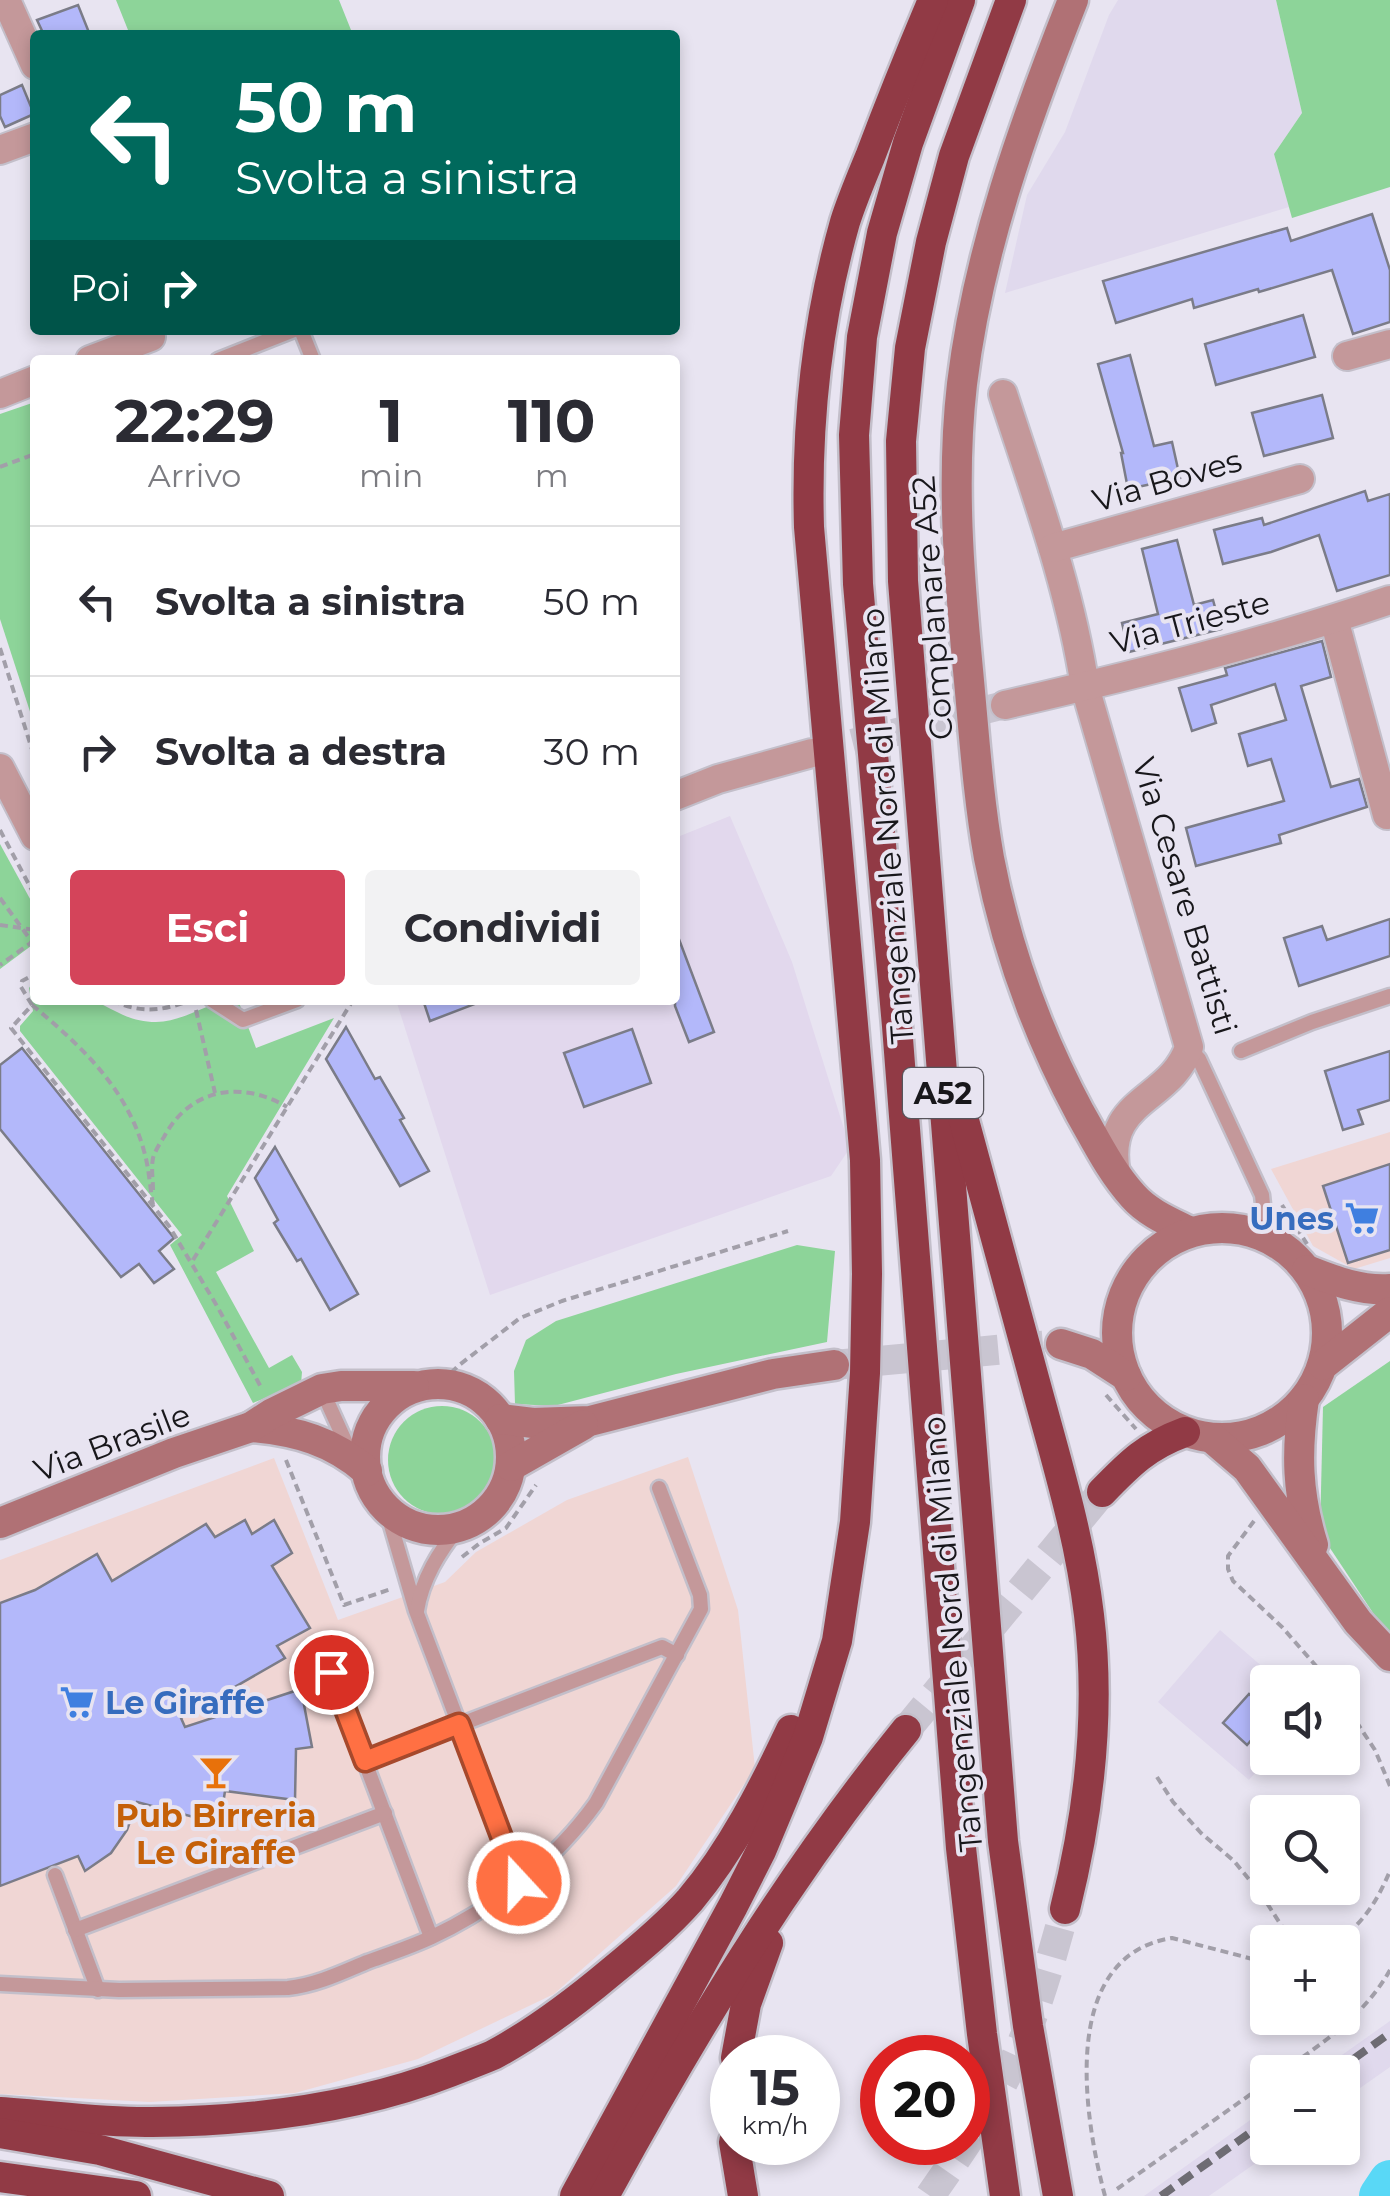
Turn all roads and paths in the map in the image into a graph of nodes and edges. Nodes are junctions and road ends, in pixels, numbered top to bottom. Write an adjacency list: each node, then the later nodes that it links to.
1 (6, 0): 6 (street)
2 (933, 0): 92 (highway, A52)
3 (960, 0): 132 (highway, Tangenziale Nord di Milano / A52)
4 (1011, 0): 53 (highway, Tangenziale Nord di Milano / A52)
5 (1073, 0): 58 (street, Complanare A52)
6 (30, 54)
7 (30, 139): 8 (street)
8 (0, 150)
9 (285, 335): 13 (lane)
10 (154, 342): 12 (street)
11 (1390, 344): 14 (street)
12 (108, 355)
13 (231, 355)
14 (1347, 356)
15 (30, 382): 16 (street)
16 (0, 394)
17 (1003, 394): 21 (street, Via Cesare Battisti)
18 (30, 456): 19 (path)
19 (0, 468)
20 (1300, 479): 21 (street, Via Boves)
21 (1052, 548): 25 (street, Via Cesare Battisti)
22 (1390, 600): 23 (street, Via Trieste)
23 (1334, 619): 25 (street, Via Trieste); 31 (street)
24 (0, 648): 27 (path)
25 (1085, 687): 26 (street, Via Trieste); 54 (street, Via Cesare Battisti)
26 (1006, 705)
27 (30, 743)
28 (812, 753): 30 (street)
29 (0, 768): 32 (street)
30 (680, 794)
31 (1387, 815)
32 (30, 826)
33 (0, 830): 34 (path)
34 (30, 887)
35 (0, 898): 37 (path)
36 (0, 925): 37 (path)
37 (22, 928): 38 (path); 39 (path)
38 (30, 929)
39 (30, 939)
40 (30, 943): 41 (path)
41 (0, 965)
42 (30, 977): 44 (path)
43 (1390, 996): 55 (lane)
44 (30, 1001)
45 (31, 1005): 59 (path)
46 (33, 1005): 59 (path)
47 (124, 1005): 48 (path)
48 (178, 1005)
49 (194, 1005): 56 (path)
50 (220, 1005): 51 (lane)
51 (283, 1005)
52 (350, 1005): 57 (path)
53 (937, 1019): 110 (highway); 133 (highway, Tangenziale Nord di Milano / A52)
54 (1189, 1047): 58 (street); 62 (lane, Via Cesare Battisti)
55 (1241, 1051)
56 (215, 1094): 57 (path); 59 (path)
57 (288, 1108): 63 (path)
58 (1124, 1184): 61 (street, Complanare A52); 64 (street, Complanare A52)
59 (153, 1205): 63 (path)
60 (788, 1231): 72 (path)
61 (1190, 1232): 62 (street); 64 (street)
62 (1258, 1234): 65 (street)
63 (192, 1262): 78 (path)
64 (1140, 1267): 67 (street)
65 (1308, 1270): 66 (street); 70 (street)
66 (1390, 1290)
67 (1120, 1310): 71 (street); 71 (street)
68 (1390, 1312): 70 (street)
69 (834, 1365): 77 (street)
70 (1323, 1365): 75 (street)
71 (1126, 1376): 79 (street)
72 (434, 1386): 74 (street, Via Brasile); 76 (street); 81 (street)
73 (1096, 1387): 80 (path)
74 (322, 1389): 78 (street, Via Brasile); 81 (lane)
75 (1304, 1399): 79 (street); 90 (street)
76 (500, 1419): 77 (street); 82 (street)
77 (590, 1421): 82 (street)
78 (270, 1429): 81 (street); 88 (street, Via Brasile); 93 (path)
79 (1199, 1435): 80 (highway); 87 (street)
80 (1152, 1447): 85 (highway)
81 (360, 1466): 86 (street)
82 (511, 1466): 89 (street)
83 (546, 1476): 91 (path)
84 (659, 1488): 95 (lane)
85 (1102, 1492)
86 (386, 1508): 89 (street); 93 (lane)
87 (1272, 1518): 90 (street); 97 (path)
88 (0, 1523)
89 (460, 1528): 91 (lane)
90 (1321, 1571): 96 (street)
91 (428, 1576): 94 (lane)
92 (846, 1582): 122 (highway); 129 (highway)
93 (407, 1584): 94 (lane)
94 (416, 1611): 99 (lane)
95 (677, 1655): 99 (lane); 109 (lane)
96 (1390, 1656)
97 (1315, 1665)
98 (331, 1672): 102 (lane)
99 (459, 1724): 102 (lane); 109 (lane)
100 (1360, 1727): 104 (path)
101 (906, 1730): 106 (highway)
102 (365, 1761): 105 (lane)
103 (1156, 1777): 111 (path)
104 (1390, 1786)
105 (385, 1813): 113 (lane); 114 (lane)
106 (808, 1864): 119 (highway); 130 (highway)
107 (1390, 1871): 112 (path)
108 (55, 1875): 113 (lane)
109 (519, 1883): 114 (lane)
110 (1066, 1909)
111 (1281, 1925)
112 (1359, 1925)
113 (76, 1930): 118 (lane)
114 (432, 1937): 118 (lane)
115 (1250, 1958): 134 (path)
116 (1390, 1970): 120 (path)
117 (0, 1984): 118 (lane)
118 (98, 1990)
119 (740, 2035)
120 (1306, 2055)
121 (1250, 2095): 126 (path)
122 (0, 2112)
123 (0, 2134): 128 (highway)
124 (738, 2165): 131 (highway)
125 (0, 2176): 127 (highway)
126 (1117, 2189)
127 (136, 2196)
128 (269, 2196)
129 (576, 2196)
130 (604, 2196)
131 (743, 2196)
132 (1006, 2196)
133 (1058, 2196)
134 (1105, 2196)

